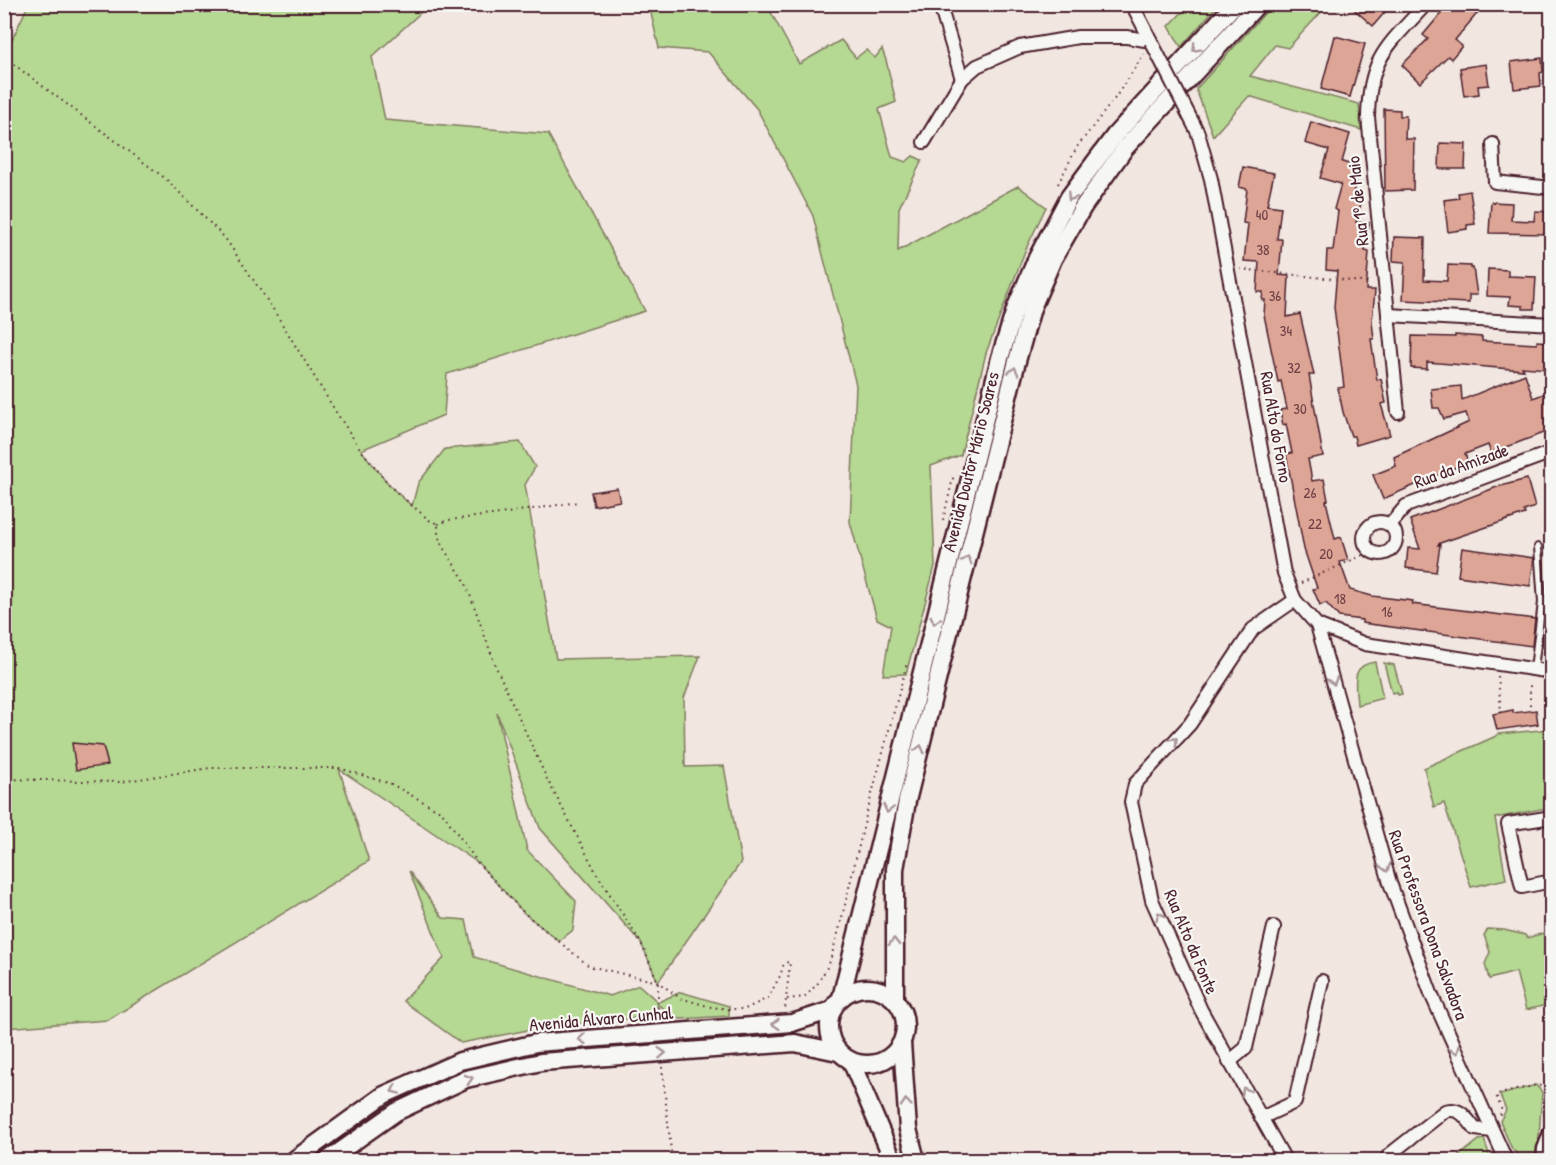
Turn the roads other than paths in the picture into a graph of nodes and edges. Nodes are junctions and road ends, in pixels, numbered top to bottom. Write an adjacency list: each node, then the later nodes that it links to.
1 (1132, 4): 6 (street, Rua Alto do Forno)
2 (1235, 4): 26 (main road, Avenida Doutor Mário Soares, one-way to 26)
3 (1258, 4): 25 (main road, Avenida Doutor Mário Soares, one-way to 3)
4 (1426, 4): 11 (street, Rua 1º de Maio)
5 (941, 9): 7 (street)
6 (1151, 41): 7 (street); 17 (street, Rua Alto do Forno, bridge)
7 (962, 79): 8 (street)
8 (924, 142)
9 (1493, 144): 10 (street)
10 (1551, 188)
11 (1388, 315): 12 (street); 13 (street, Rua 1º de Maio)
12 (1551, 324)
13 (1398, 412)
14 (1551, 452): 15 (street, Rua da Amizade)
15 (1390, 525): 15 (street, Rua da Amizade)
16 (1538, 547): 19 (lane)
17 (1293, 594): 18 (street, Rua Alto do Forno); 29 (street, Rua Alto da Fonte, one-way to 17)
18 (1317, 625): 19 (street, Rua Alto do Forno); 31 (street, Rua Professora Dona Salvadora, one-way to 31)
19 (1532, 670): 20 (street, Rua Alto do Forno)
20 (1551, 672)
21 (1551, 817): 22 (street)
22 (1551, 881)
23 (1274, 927): 29 (street)
24 (1322, 981): 30 (street)
25 (896, 1000): 26 (main road); 27 (main road)
26 (837, 1004): 28 (main road); 33 (main road, Avenida Álvaro Cunhal, one-way to 33)
27 (902, 1043): 28 (main road); 36 (main road, one-way to 27)
28 (844, 1057): 34 (main road, Avenida Álvaro Cunhal, one-way to 28); 35 (main road)
29 (1229, 1062): 30 (street, Rua Alto da Fonte, one-way to 29)
30 (1261, 1118): 37 (street, Rua Alto da Fonte)
31 (1492, 1131): 38 (street); 39 (street, Rua Professora Dona Salvadora)
32 (1551, 1133): 40 (main road)
33 (294, 1161)
34 (328, 1161)
35 (893, 1161)
36 (916, 1161)
37 (1285, 1161)
38 (1386, 1161)
39 (1506, 1161)
40 (1545, 1161)

